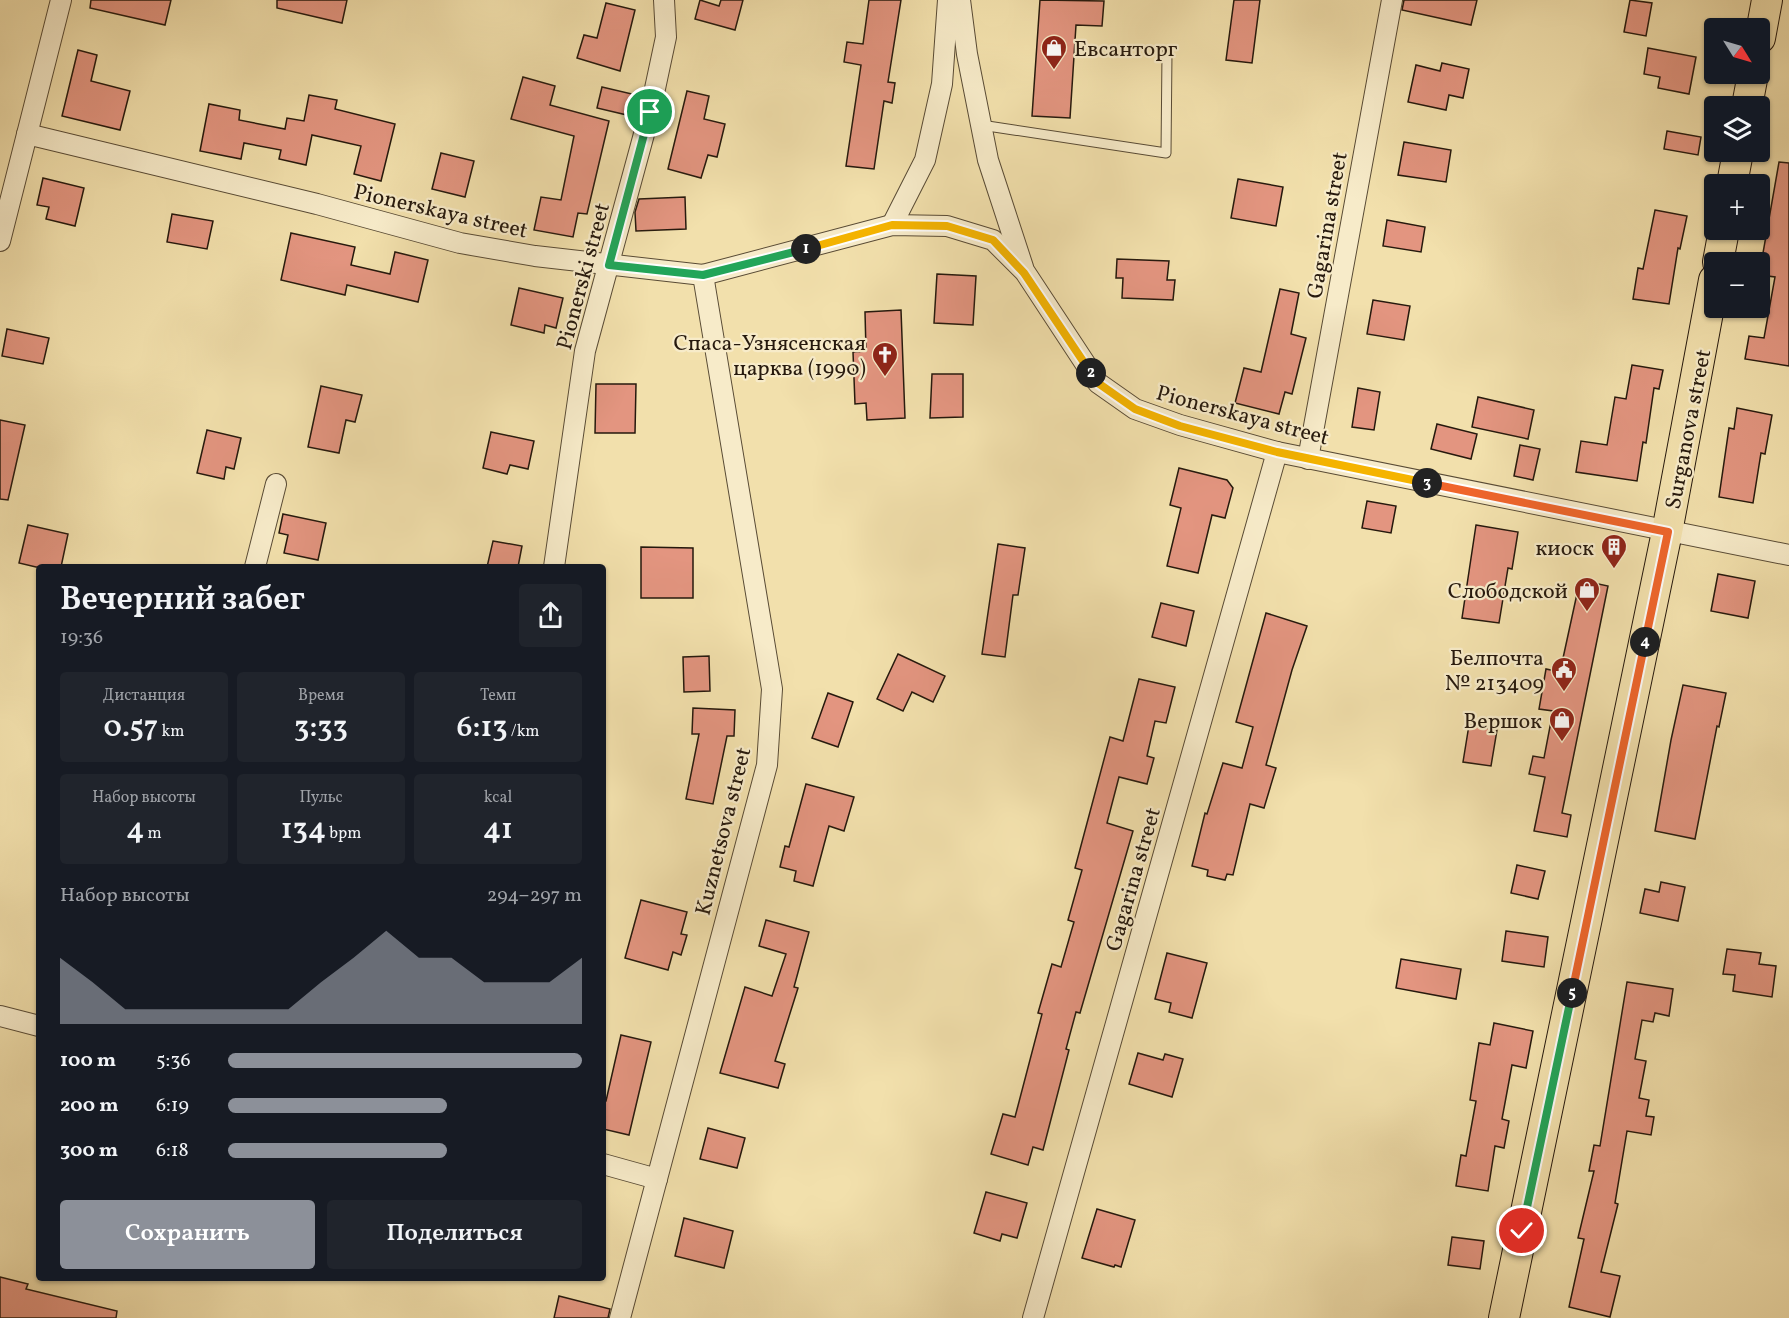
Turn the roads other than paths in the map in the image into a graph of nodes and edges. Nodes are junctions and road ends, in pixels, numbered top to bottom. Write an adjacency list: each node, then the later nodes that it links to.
1 (61, 0): 10 (street)
2 (663, 0): 13 (street, Pionerski street)
3 (948, 0): 11 (street)
4 (960, 0): 9 (street)
5 (1392, 0): 18 (street, Gagarina street)
6 (1767, 0): 7 (main road)
7 (1764, 18)
8 (1167, 53): 9 (lane)
9 (981, 125): 14 (street)
10 (27, 134): 12 (street); 13 (street, Pionerskaya street)
11 (892, 225): 14 (street, Pionerskaya street); 15 (street, Pionerskaya street)
12 (0, 241)
13 (609, 265): 15 (street, Pionerskaya street); 23 (street, Pionerski street)
14 (1024, 273): 17 (street, Pionerskaya street)
15 (703, 275): 27 (street, Kuznetsova street)
16 (1707, 318): 20 (main road, Surganova street)
17 (1277, 452): 18 (street, Pionerskaya street); 29 (street, Gagarina street)
18 (1308, 459): 20 (street, Pionerskaya street)
19 (276, 484): 22 (street)
20 (1668, 532): 21 (street, Pionerskaya street); 30 (main road, Surganova street)
21 (1789, 555)
22 (256, 564)
23 (554, 564)
24 (0, 1016): 25 (street)
25 (36, 1025)
26 (606, 1165): 27 (street)
27 (657, 1179): 28 (street, Kuznetsova street)
28 (620, 1318)
29 (1033, 1318)
30 (1504, 1318)

